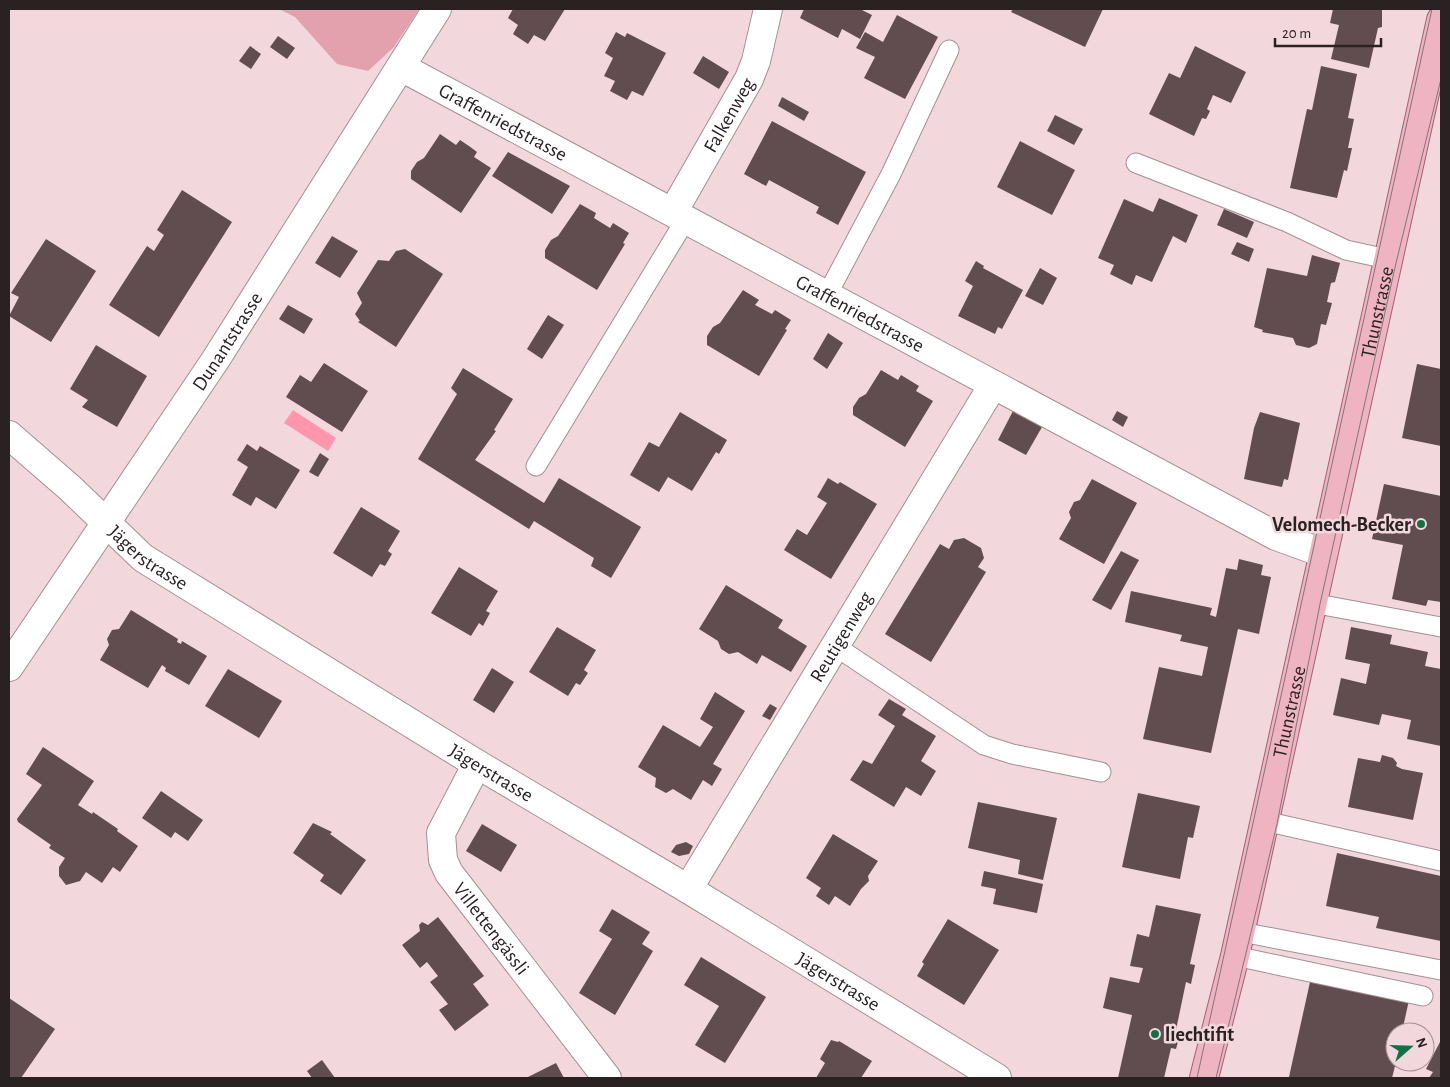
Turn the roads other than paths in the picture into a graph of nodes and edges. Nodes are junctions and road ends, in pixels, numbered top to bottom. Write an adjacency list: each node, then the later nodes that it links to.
1 (437, 9): 5 (street, Dunantstrasse)
2 (768, 9): 7 (street, Falkenweg)
3 (1441, 20): 8 (main road, Thunstrasse)
4 (949, 50): 9 (lane)
5 (401, 67): 7 (street, Graffenriedstrasse); 13 (street, Dunantstrasse)
6 (1136, 163): 8 (lane)
7 (679, 216): 9 (street, Graffenriedstrasse); 12 (lane)
8 (1387, 259): 14 (main road, Thunstrasse)
9 (827, 295): 10 (street, Graffenriedstrasse)
10 (993, 385): 14 (street, Graffenriedstrasse); 17 (street, Reutigenweg)
11 (9, 435): 13 (street, Jägerstrasse)
12 (536, 466)
13 (105, 522): 18 (street, Dunantstrasse); 19 (street, Jägerstrasse)
14 (1322, 553): 15 (main road, Thunstrasse)
15 (1312, 603): 16 (lane); 21 (main road, Thunstrasse)
16 (1441, 627)
17 (836, 646): 20 (lane); 23 (street, Reutigenweg)
18 (9, 667)
19 (477, 764): 23 (street, Jägerstrasse); 27 (street, Villettengässli)
20 (1101, 772)
21 (1264, 821): 22 (lane); 24 (main road, Thunstrasse)
22 (1441, 861)
23 (688, 889): 28 (street, Jägerstrasse)
24 (1238, 944): 25 (lane); 26 (lane); 29 (main road, Thunstrasse)
25 (1441, 970)
26 (1423, 996)
27 (606, 1078)
28 (997, 1078)
29 (1204, 1078)

